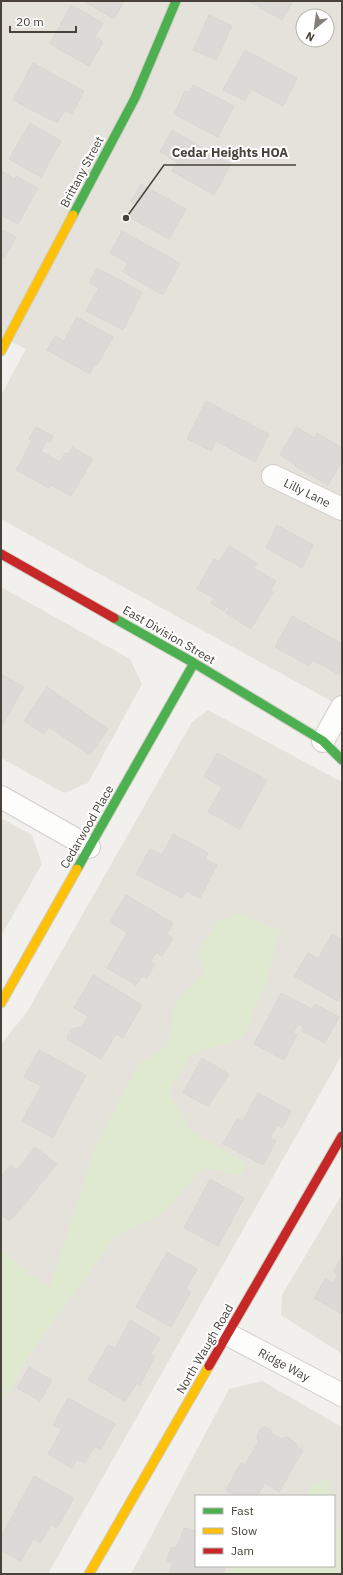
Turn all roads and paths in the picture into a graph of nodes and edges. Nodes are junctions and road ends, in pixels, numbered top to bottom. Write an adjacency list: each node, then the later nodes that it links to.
1 (176, 1): 2 (street, Brittany Street)
2 (1, 351)
3 (272, 476): 4 (street, Lilly Lane)
4 (342, 510)
5 (1, 554): 6 (street, East Division Street)
6 (194, 662): 8 (street, East Division Street); 11 (street, Cedarwood Place)
7 (342, 707): 8 (street)
8 (333, 743): 9 (street, East Division Street)
9 (342, 760)
10 (1, 797): 11 (street)
11 (89, 847): 12 (street, Cedarwood Place)
12 (1, 1003)
13 (342, 1136): 14 (street, North Waugh Road)
14 (227, 1334): 15 (street, Ridge Way); 16 (street, North Waugh Road)
15 (342, 1395)
16 (89, 1574)

